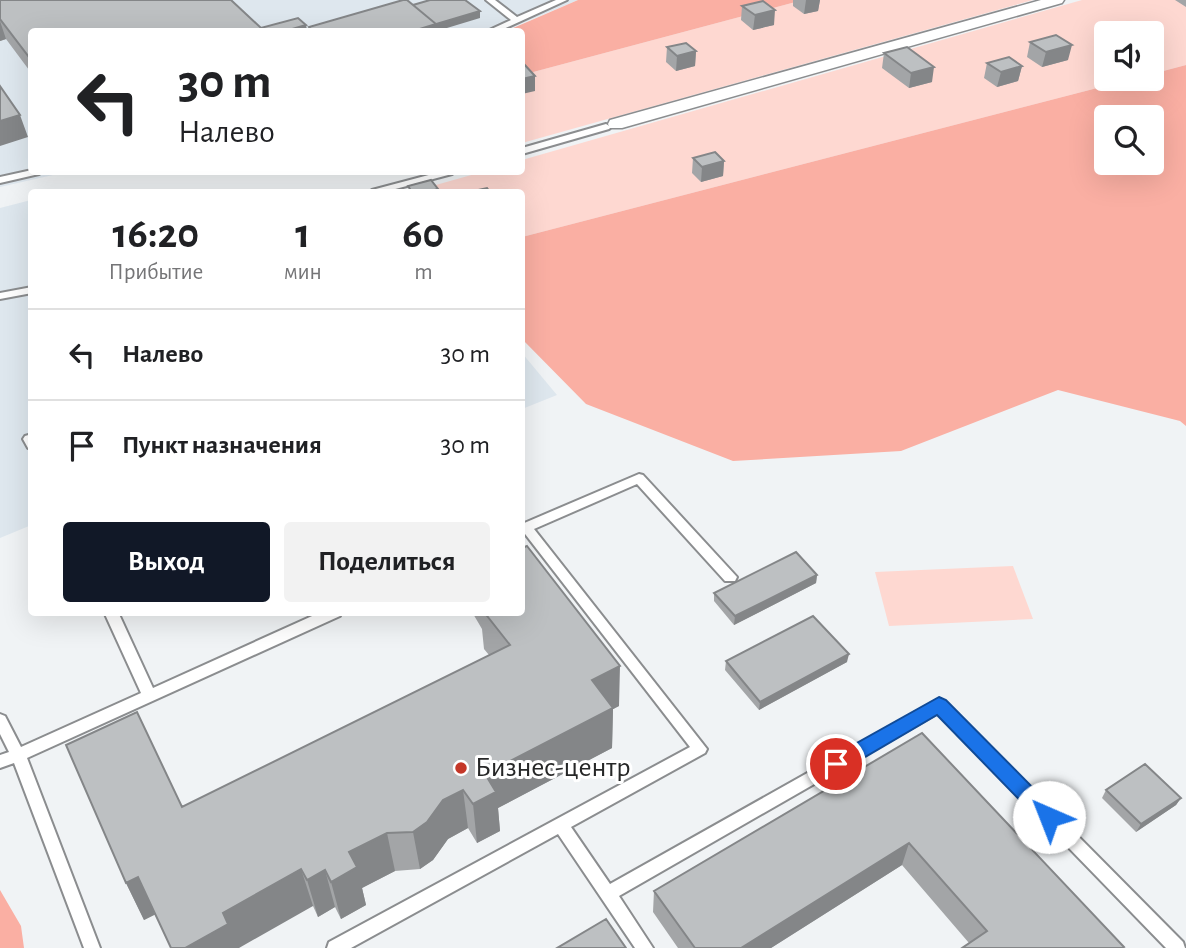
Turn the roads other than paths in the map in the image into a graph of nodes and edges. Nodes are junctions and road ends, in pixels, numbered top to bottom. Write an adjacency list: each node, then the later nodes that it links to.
1 (490, 0): 4 (lane)
2 (563, 0): 4 (lane)
3 (1057, 0): 6 (street)
4 (516, 20): 5 (lane)
5 (498, 28)
6 (611, 125): 7 (lane)
7 (525, 150)
8 (28, 174): 10 (lane)
9 (438, 175): 11 (lane)
10 (0, 180)
11 (386, 189)
12 (28, 291): 13 (lane)
13 (0, 296)
14 (525, 528): 16 (lane)
15 (525, 529): 23 (lane)
16 (730, 577)
17 (113, 616): 19 (lane)
18 (326, 616): 19 (lane)
19 (149, 696): 21 (lane)
20 (0, 719): 21 (lane)
21 (18, 755): 22 (lane); 25 (lane)
22 (0, 762)
23 (561, 825): 24 (lane); 26 (lane)
24 (608, 894): 27 (lane); 28 (lane)
25 (92, 948)
26 (334, 948)
27 (645, 948)
28 (1177, 948)

